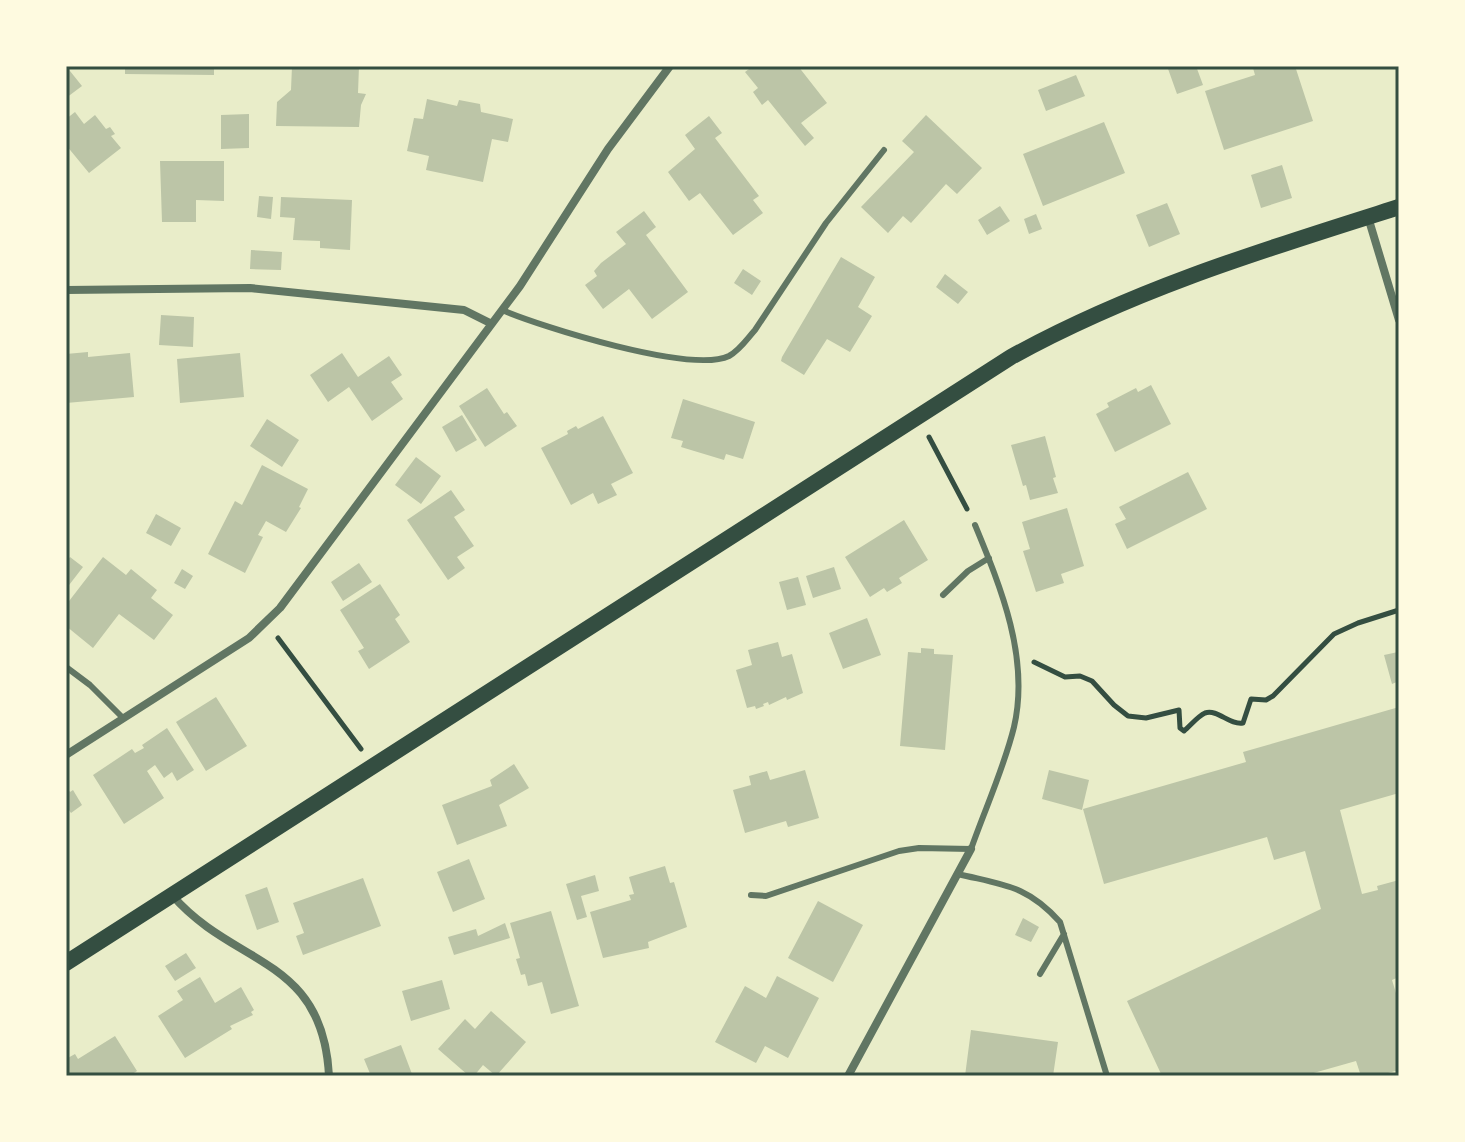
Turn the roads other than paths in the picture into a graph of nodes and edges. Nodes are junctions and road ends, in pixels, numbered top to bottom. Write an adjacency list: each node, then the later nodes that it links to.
1 (670, 66): 6 (street)
2 (884, 150): 6 (lane)
3 (1399, 207): 4 (main road)
4 (1368, 217): 7 (street); 17 (main road)
5 (66, 290): 8 (street)
6 (502, 310): 8 (street)
7 (1399, 320)
8 (490, 323): 13 (street)
9 (975, 525): 10 (lane)
10 (989, 558): 11 (lane); 15 (lane)
11 (943, 595)
12 (66, 667): 13 (lane)
13 (122, 717): 14 (street)
14 (66, 755)
15 (971, 849): 16 (street); 18 (lane)
16 (958, 874): 19 (lane); 23 (street)
17 (172, 895): 20 (main road); 22 (street)
18 (751, 895)
19 (1064, 934): 21 (lane); 24 (lane)
20 (66, 963)
21 (1040, 974)
22 (329, 1076)
23 (848, 1076)
24 (1107, 1076)

